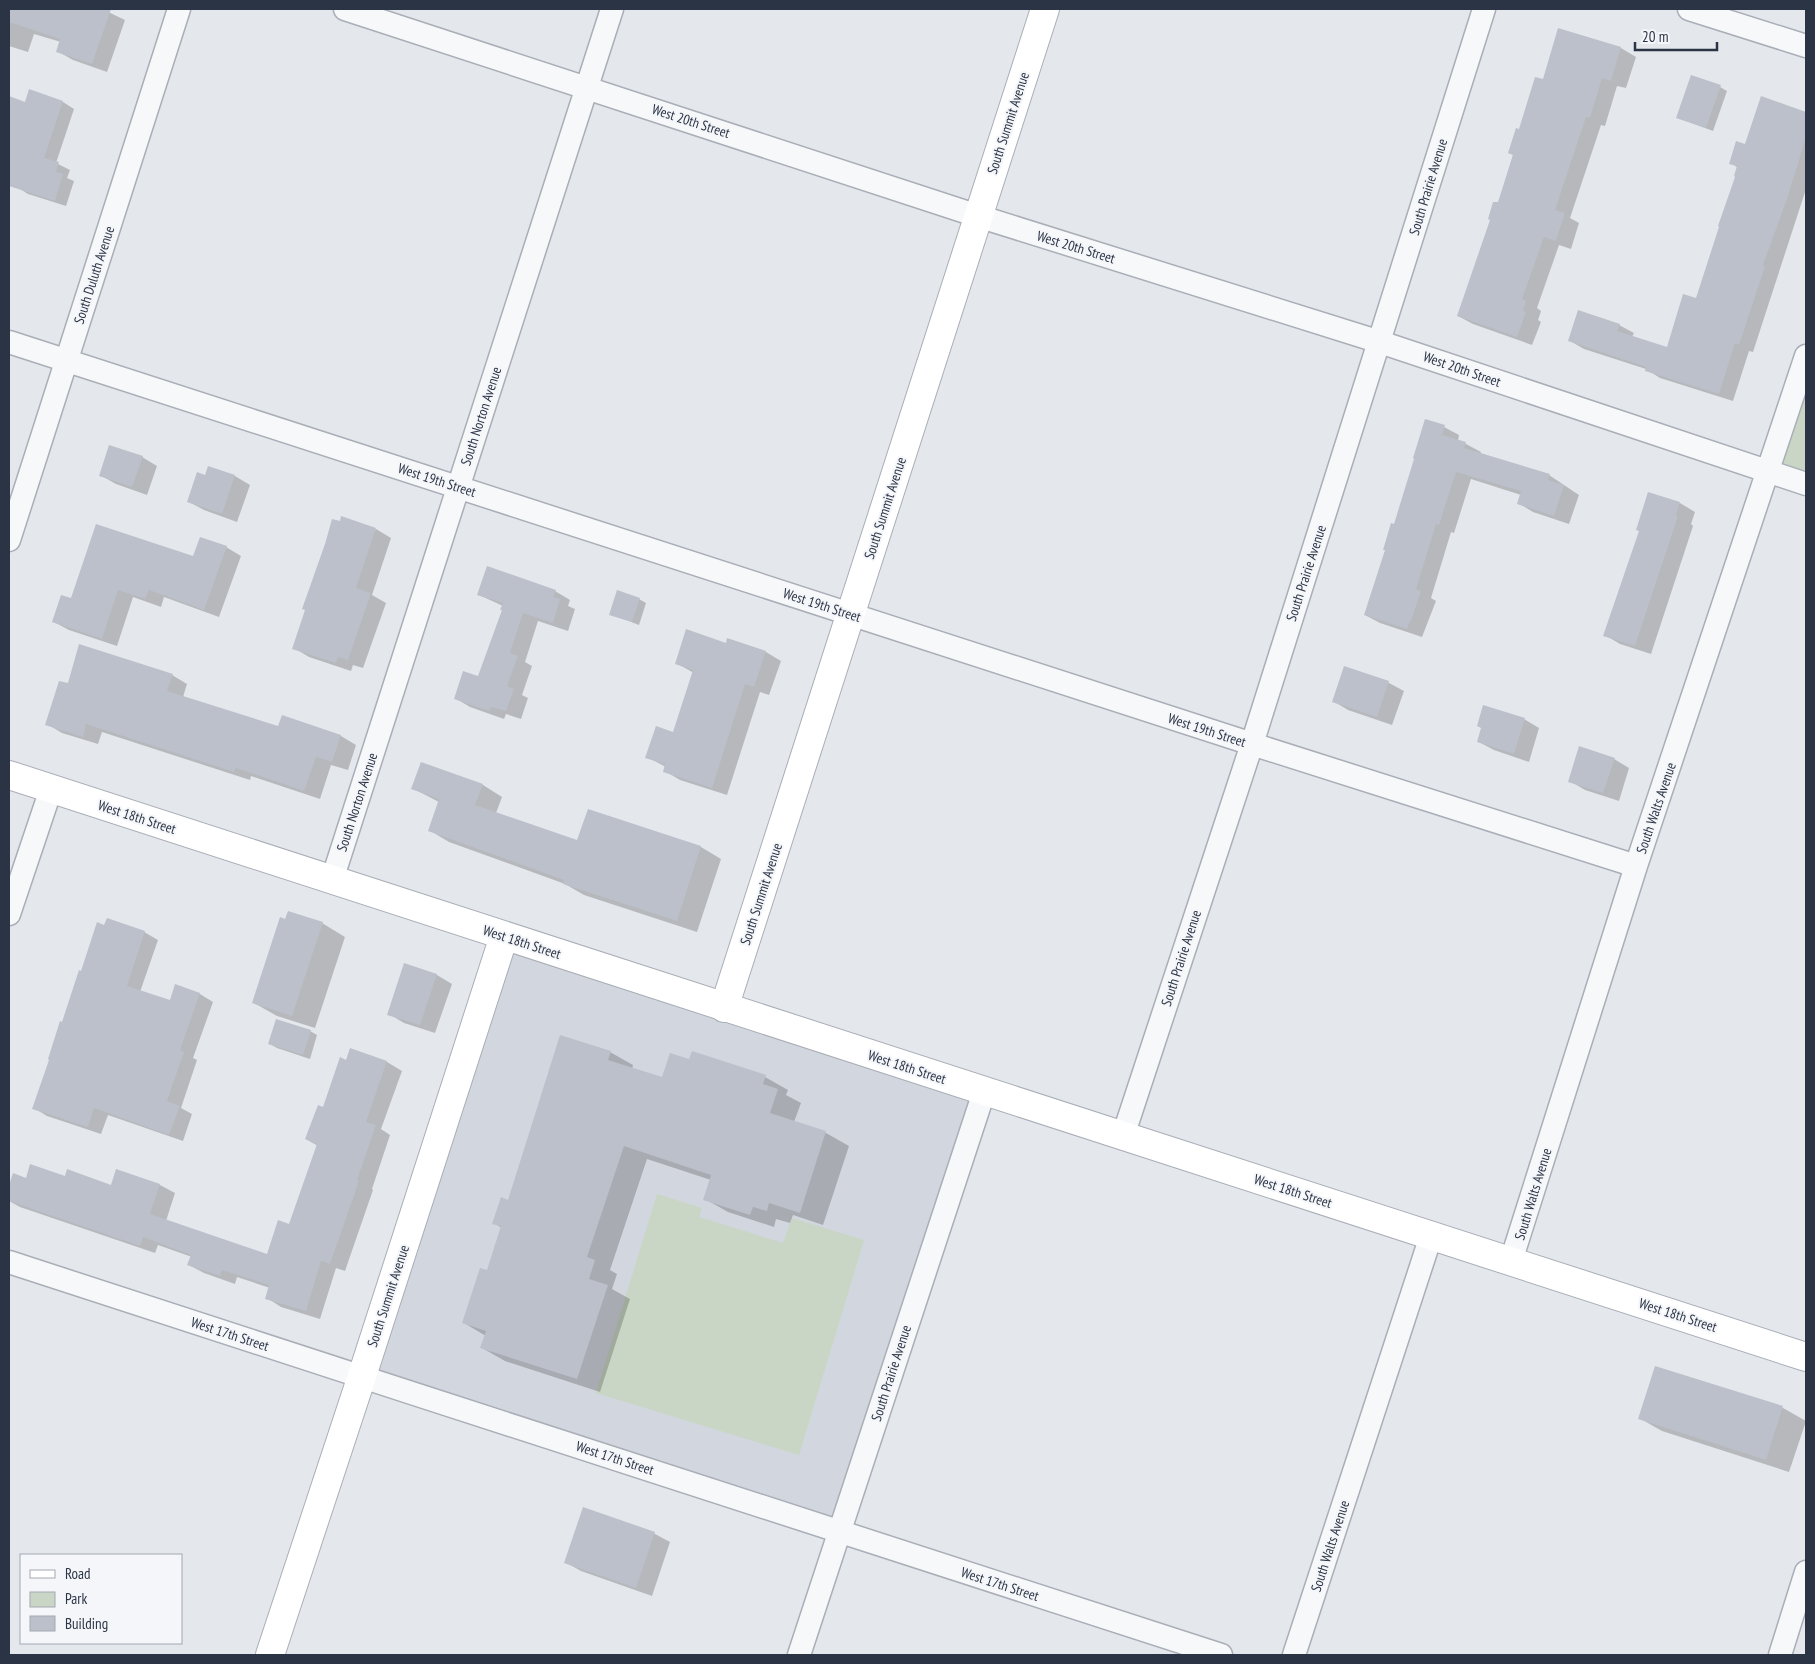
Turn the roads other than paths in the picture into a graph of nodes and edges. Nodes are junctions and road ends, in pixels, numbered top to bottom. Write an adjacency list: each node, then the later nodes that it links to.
1 (179, 9): 13 (street, South Duluth Avenue)
2 (345, 9): 8 (street, West 20th Street)
3 (612, 9): 8 (street, South Norton Avenue)
4 (1045, 9): 9 (street, South Summit Avenue)
5 (1484, 9): 11 (street, South Prairie Avenue)
6 (1689, 9): 7 (street)
7 (1806, 46)
8 (588, 87): 9 (street, West 20th Street); 16 (street, South Norton Avenue)
9 (978, 216): 11 (street, West 20th Street); 18 (street, South Summit Avenue)
10 (9, 342): 13 (street, West 19th Street)
11 (1380, 342): 14 (street, West 20th Street); 19 (street, South Prairie Avenue)
12 (1806, 356): 14 (street, South Walts Avenue)
13 (66, 360): 16 (street, West 19th Street); 17 (street, South Duluth Avenue)
14 (1768, 472): 15 (street, West 20th Street); 22 (street, South Walts Avenue)
15 (1806, 484)
16 (458, 487): 18 (street, West 19th Street); 23 (street, South Norton Avenue)
17 (9, 540)
18 (851, 615): 19 (street, West 19th Street); 26 (street, South Summit Avenue)
19 (1252, 744): 22 (street, West 19th Street); 28 (street, South Prairie Avenue)
20 (9, 775): 21 (street, West 18th Street)
21 (51, 789): 23 (street, West 18th Street); 24 (street)
22 (1636, 866): 30 (street, South Walts Avenue)
23 (332, 880): 25 (street, West 18th Street)
24 (9, 914)
25 (504, 936): 26 (street, West 18th Street); 33 (street, South Summit Avenue)
26 (724, 1008): 27 (street, West 18th Street)
27 (984, 1092): 28 (street, West 18th Street); 34 (street, South Prairie Avenue)
28 (1123, 1136): 29 (street, West 18th Street)
29 (1431, 1236): 30 (street, West 18th Street); 39 (street, South Walts Avenue)
30 (1511, 1261): 32 (street, West 18th Street)
31 (9, 1262): 33 (street, West 17th Street)
32 (1806, 1357)
33 (362, 1376): 34 (street, West 17th Street); 36 (street, South Summit Avenue)
34 (839, 1532): 37 (street, South Prairie Avenue); 38 (street, West 17th Street)
35 (1806, 1572): 40 (street)
36 (270, 1655)
37 (799, 1655)
38 (1221, 1655)
39 (1294, 1655)
40 (1780, 1655)

